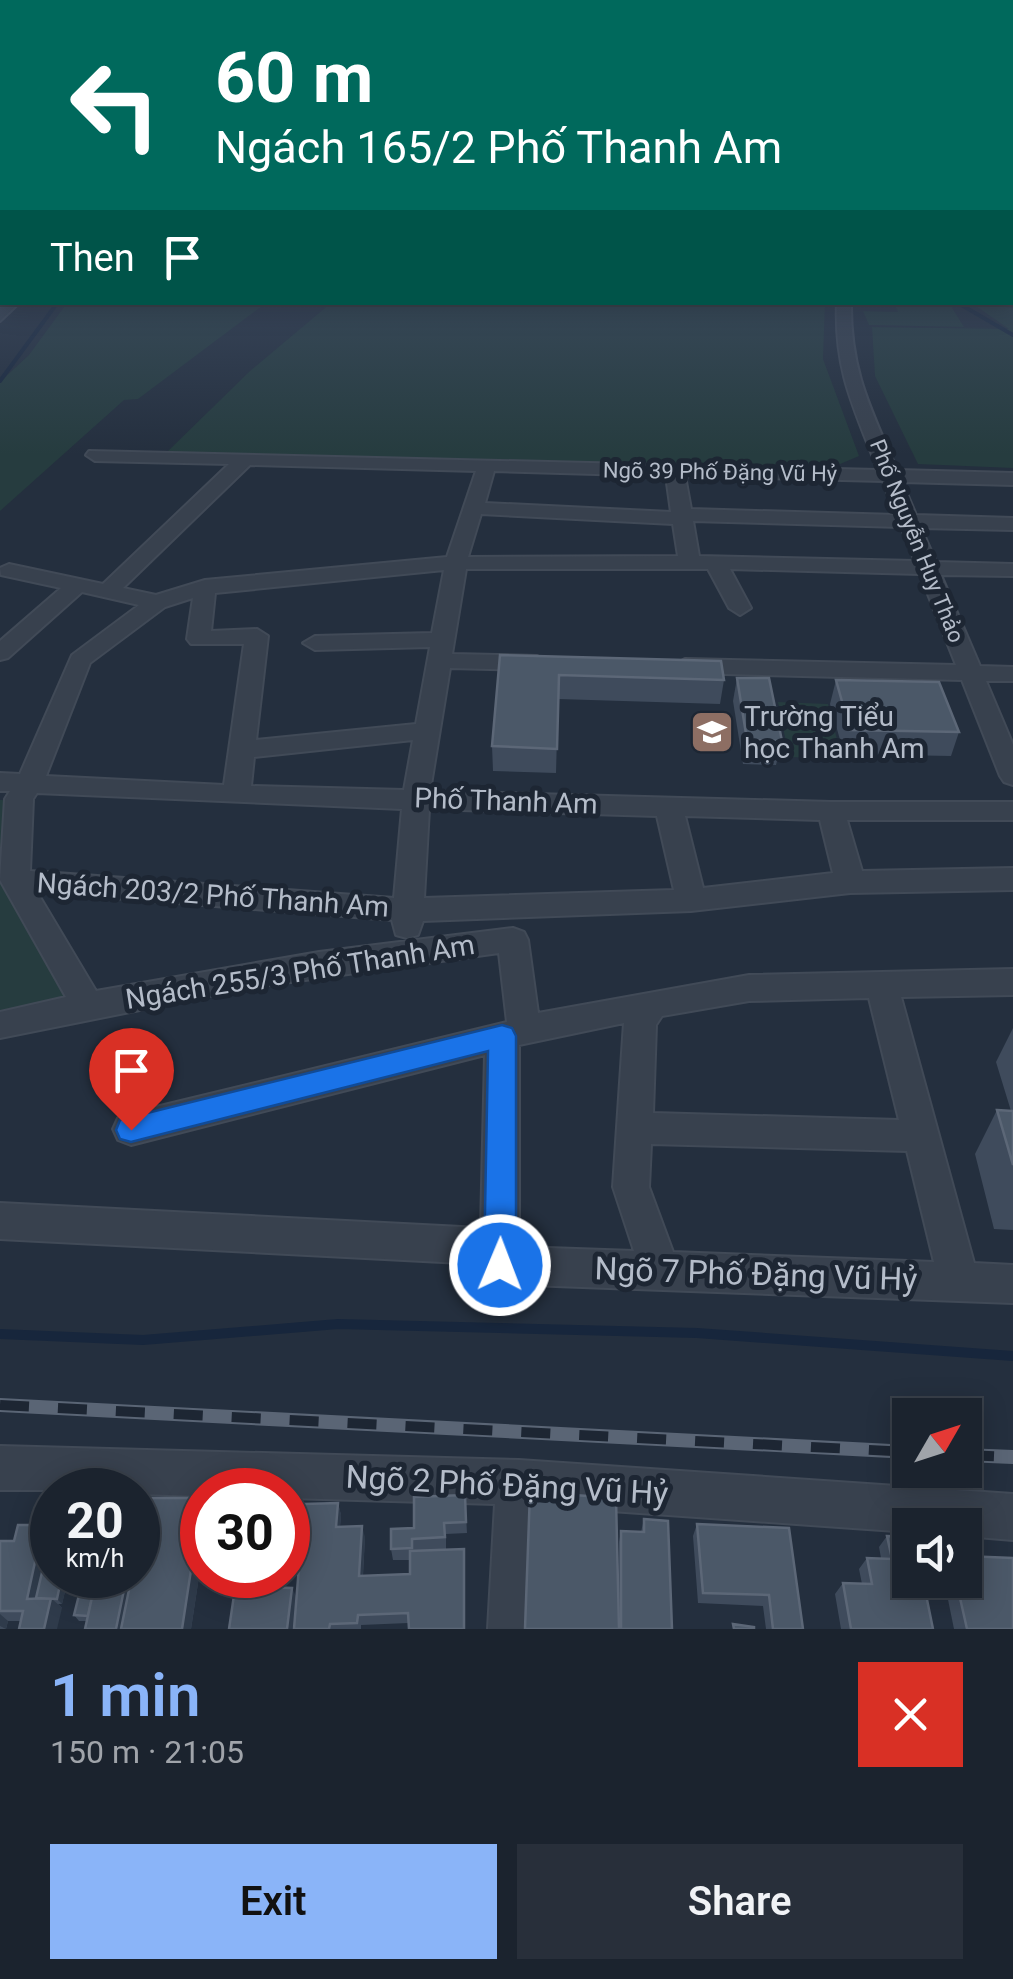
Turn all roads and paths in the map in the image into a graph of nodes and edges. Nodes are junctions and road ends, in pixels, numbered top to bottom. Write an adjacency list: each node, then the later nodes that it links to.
1 (844, 305): 6 (street, Phố Nguyễn Huy Thảo)
2 (94, 455): 3 (street, Ngõ 39 Phố Đặng Vũ Hỷ)
3 (244, 460): 4 (street, Ngõ 39 Phố Đặng Vũ Hỷ); 20 (street)
4 (486, 467): 5 (street, Ngõ 39 Phố Đặng Vũ Hỷ); 8 (street)
5 (675, 471): 6 (street, Ngõ 39 Phố Đặng Vũ Hỷ); 9 (street)
6 (890, 476): 7 (street, Ngõ 39 Phố Đặng Vũ Hỷ); 10 (street, Phố Nguyễn Huy Thảo)
7 (1013, 479)
8 (475, 508): 9 (street); 13 (street)
9 (682, 516): 10 (street); 12 (street)
10 (909, 522): 11 (street); 15 (street, Phố Nguyễn Huy Thảo)
11 (1013, 524)
12 (689, 562): 13 (street); 14 (street)
13 (456, 563): 19 (street); 24 (street)
14 (716, 563): 15 (street); 22 (street)
15 (928, 568): 16 (street); 28 (street, Phố Nguyễn Huy Thảo)
16 (1013, 570)
17 (9, 576): 18 (street)
18 (76, 584): 20 (street); 25 (street)
19 (205, 588): 21 (street); 31 (street)
20 (108, 592): 21 (street)
21 (157, 602): 33 (street)
22 (740, 608)
23 (314, 643): 24 (street)
24 (443, 651): 26 (street); 30 (street)
25 (0, 653)
26 (559, 664)
27 (657, 666): 28 (street)
28 (971, 672): 29 (street); 32 (street, Phố Nguyễn Huy Thảo)
29 (1013, 674)
30 (427, 731): 31 (street); 35 (street)
31 (242, 750): 34 (street)
32 (1013, 776)
33 (15, 782): 34 (street, Phố Thanh Am); 40 (street)
34 (236, 795): 35 (street, Phố Thanh Am)
35 (416, 797): 36 (street, Phố Thanh Am); 43 (street)
36 (669, 807): 37 (street, Phố Thanh Am); 42 (street)
37 (831, 811): 38 (street, Phố Thanh Am); 41 (street)
38 (1013, 811)
39 (1013, 879): 41 (street, Ngách 203/2 Phố Thanh Am)
40 (15, 880): 43 (street, Ngách 203/2 Phố Thanh Am); 47 (street)
41 (850, 882): 42 (street, Ngách 203/2 Phố Thanh Am)
42 (691, 900): 43 (street, Ngách 203/2 Phố Thanh Am)
43 (411, 910): 44 (street)
44 (402, 952): 47 (street, Ngách 255/3 Phố Thanh Am); 50 (street, Ngách 255/3 Phố Thanh Am)
45 (1013, 982): 46 (street)
46 (882, 985): 48 (street); 53 (street)
47 (87, 1004): 49 (street, Ngách 255/3 Phố Thanh Am)
48 (653, 1004): 50 (street); 51 (street)
49 (0, 1025)
50 (513, 1033): 52 (street); 55 (street)
51 (634, 1128): 53 (street); 56 (street)
52 (131, 1130)
53 (921, 1136): 57 (street)
54 (0, 1222): 55 (street, Ngõ 7 Phố Đặng Vũ Hỷ)
55 (500, 1256): 56 (street, Ngõ 7 Phố Đặng Vũ Hỷ)
56 (660, 1268): 57 (street, Ngõ 7 Phố Đặng Vũ Hỷ)
57 (959, 1282): 58 (street, Ngõ 7 Phố Đặng Vũ Hỷ)
58 (1013, 1284)
59 (0, 1468): 60 (street, Ngõ 2 Phố Đặng Vũ Hỷ)
60 (519, 1482): 61 (street, Ngõ 2 Phố Đặng Vũ Hỷ); 62 (street)
61 (1013, 1517)
62 (512, 1629)

